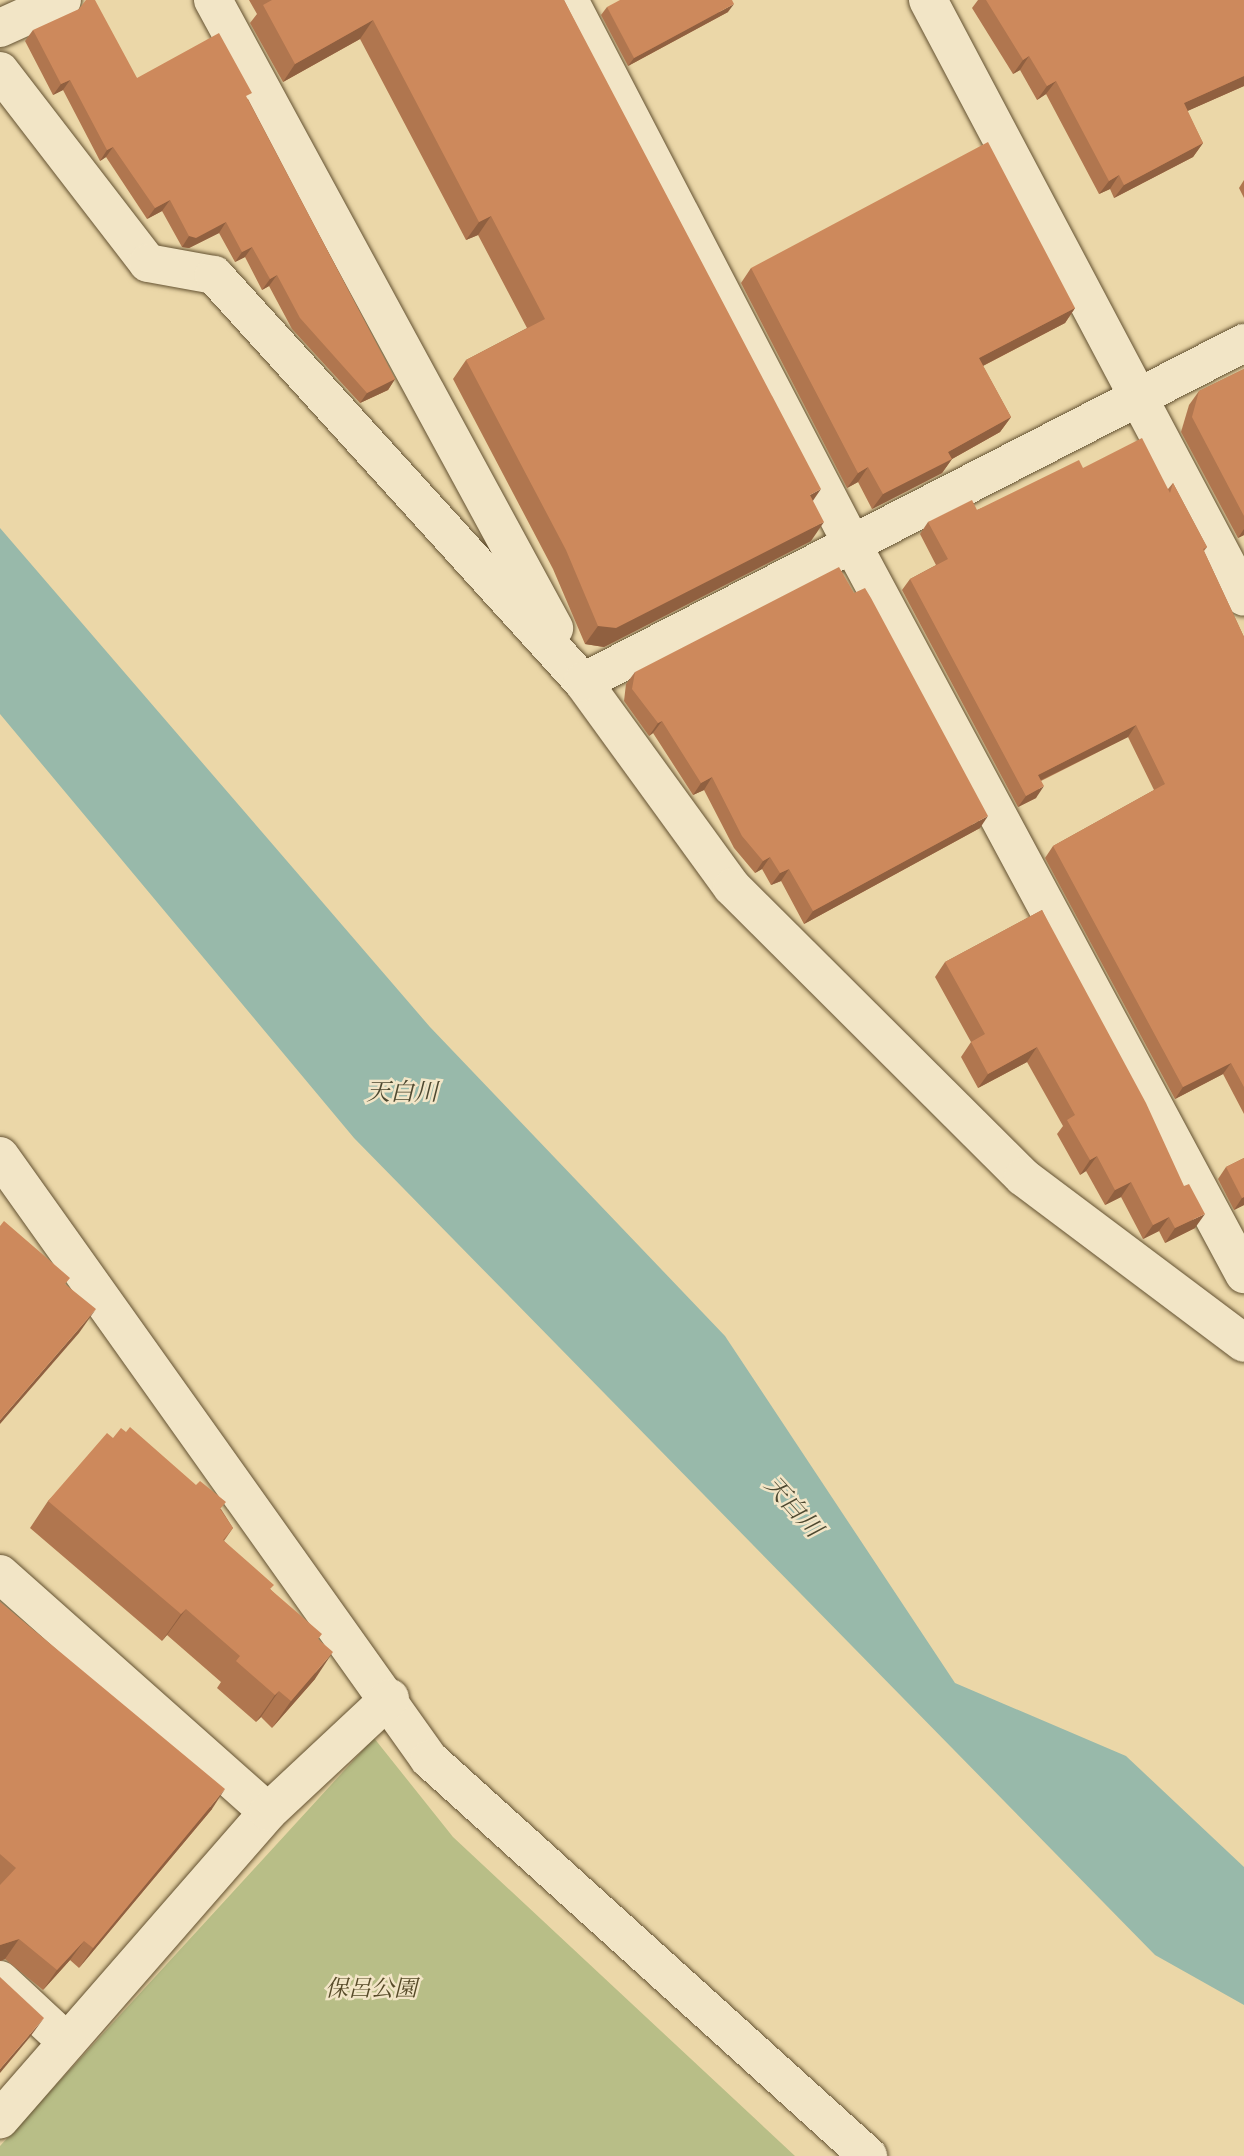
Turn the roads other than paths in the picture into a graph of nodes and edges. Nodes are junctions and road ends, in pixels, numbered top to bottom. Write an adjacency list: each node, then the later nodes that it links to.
1 (62, 0): 5 (street)
2 (213, 0): 11 (street)
3 (569, 0): 9 (street)
4 (928, 0): 8 (street)
5 (0, 28)
6 (0, 71): 11 (street)
7 (1244, 343): 8 (street)
8 (1136, 398): 9 (street); 10 (street)
9 (852, 544): 11 (street); 13 (street)
10 (1244, 597)
11 (583, 682): 14 (street)
12 (0, 1156): 16 (street)
13 (1244, 1274)
14 (1244, 1343)
15 (0, 1574): 17 (street)
16 (390, 1698): 17 (street); 21 (street)
17 (268, 1812): 19 (street)
18 (0, 1980): 19 (street)
19 (68, 2042): 20 (street)
20 (0, 2119)
21 (868, 2156)

